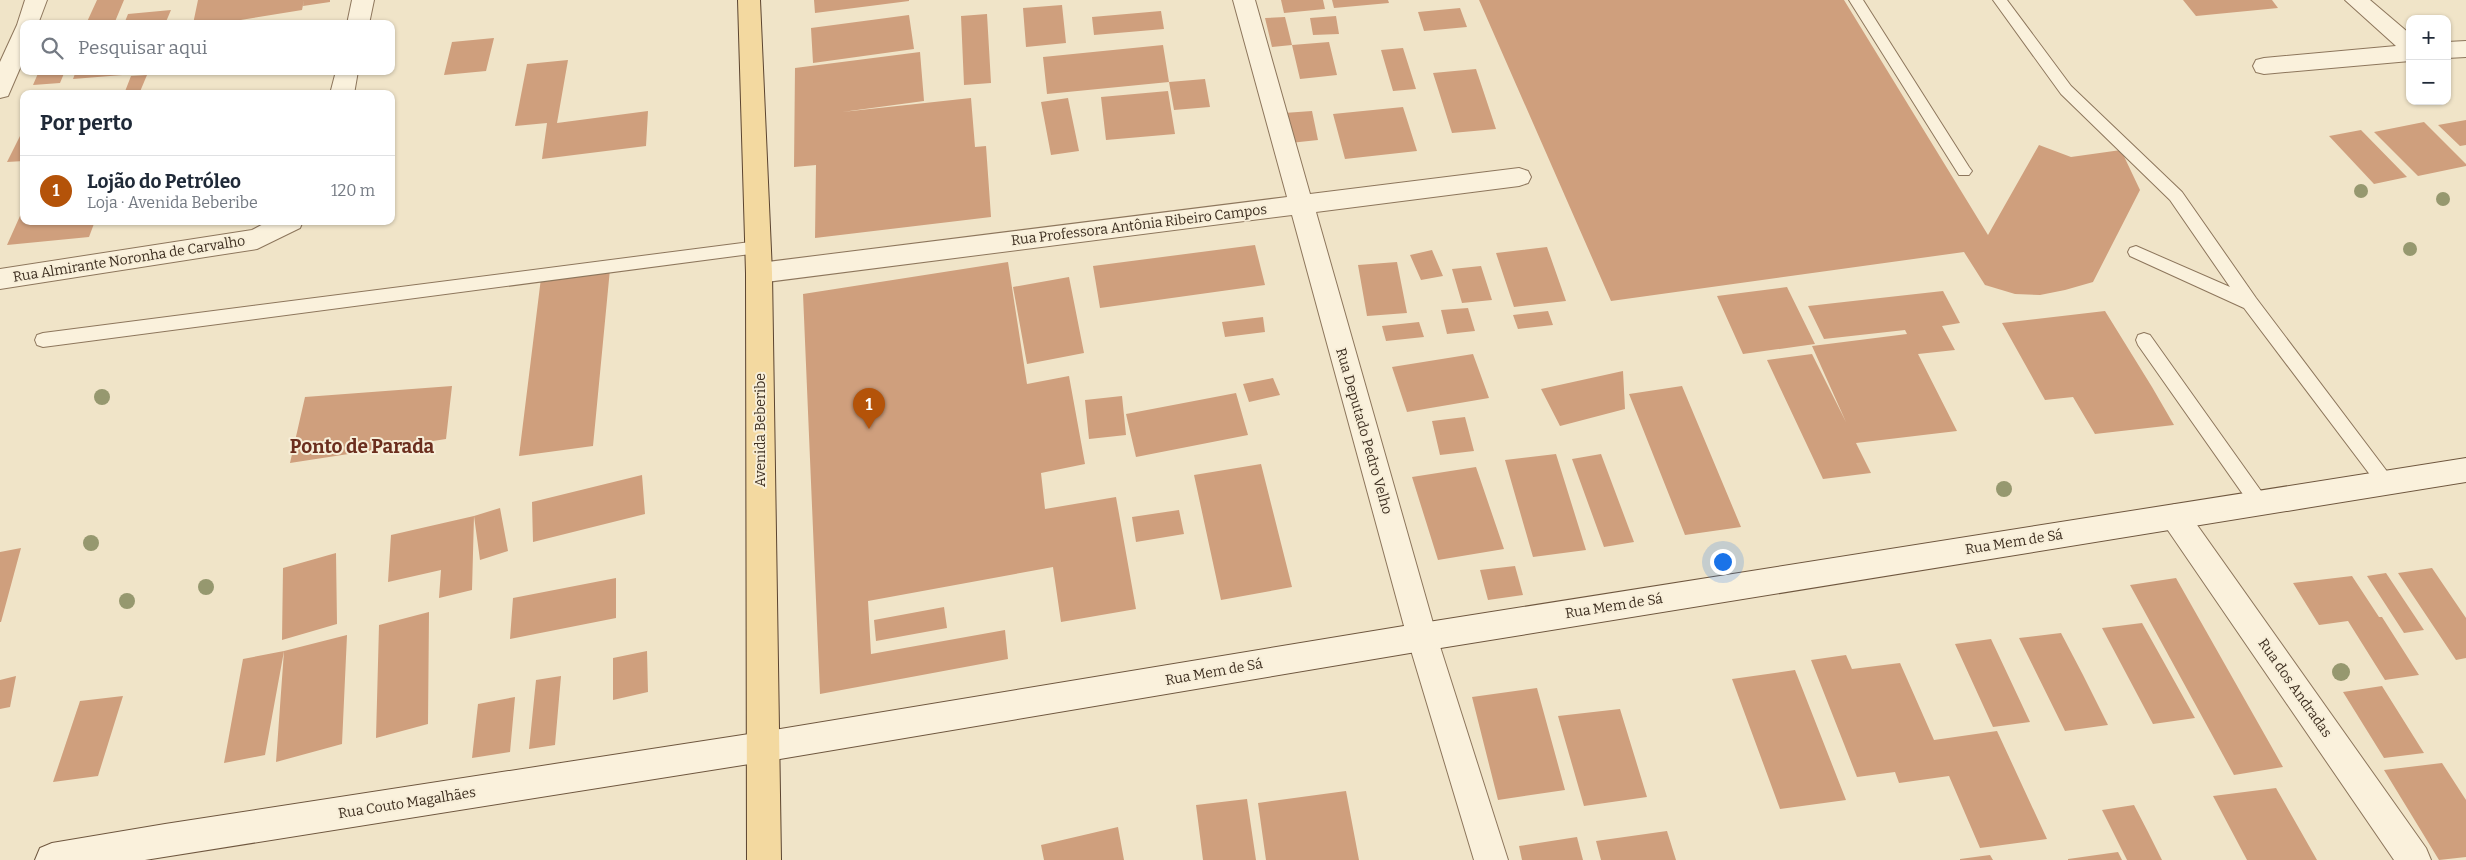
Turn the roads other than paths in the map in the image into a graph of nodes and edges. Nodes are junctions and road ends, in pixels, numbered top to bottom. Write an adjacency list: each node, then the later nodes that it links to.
1 (36, 0): 8 (street)
2 (363, 0): 9 (street)
3 (749, 0): 24 (main road, Avenida Beberibe)
4 (1244, 0): 21 (street, Rua Deputado Pedro Velho)
5 (1856, 0): 19 (lane)
6 (2000, 0): 26 (lane)
7 (2356, 0): 11 (street)
8 (28, 20)
9 (359, 20)
10 (20, 41): 17 (street)
11 (2406, 43)
12 (2466, 49): 13 (street)
13 (2451, 50)
14 (2406, 53): 15 (street)
15 (2264, 66)
16 (347, 75): 18 (street)
17 (0, 90)
18 (343, 90)
19 (1964, 171)
20 (1519, 177): 21 (street, Rua Professora Antônia Ribeiro Campos)
21 (1300, 205): 24 (street, Rua Professora Antônia Ribeiro Campos); 33 (street, Rua Deputado Pedro Velho)
22 (283, 225): 25 (street, Rua Almirante Noronha de Carvalho)
23 (2136, 252): 26 (lane)
24 (758, 260): 27 (lane); 34 (main road, Avenida Beberibe)
25 (0, 279)
26 (2250, 303): 30 (lane)
27 (43, 340)
28 (2144, 340): 31 (lane)
29 (2466, 470): 30 (street, Rua Mem de Sá)
30 (2386, 483): 31 (street, Rua Mem de Sá)
31 (2260, 504): 32 (street, Rua Mem de Sá)
32 (2175, 517): 33 (street, Rua Mem de Sá); 39 (street, Rua dos Andradas)
33 (1422, 637): 34 (street, Rua Mem de Sá); 38 (street, Rua Deputado Pedro Velho)
34 (762, 748): 35 (street, Rua Couto Magalhães); 37 (main road, Avenida Beberibe)
35 (163, 850): 36 (street, Rua Couto Magalhães)
36 (52, 860)
37 (764, 860)
38 (1491, 860)
39 (2414, 860)

